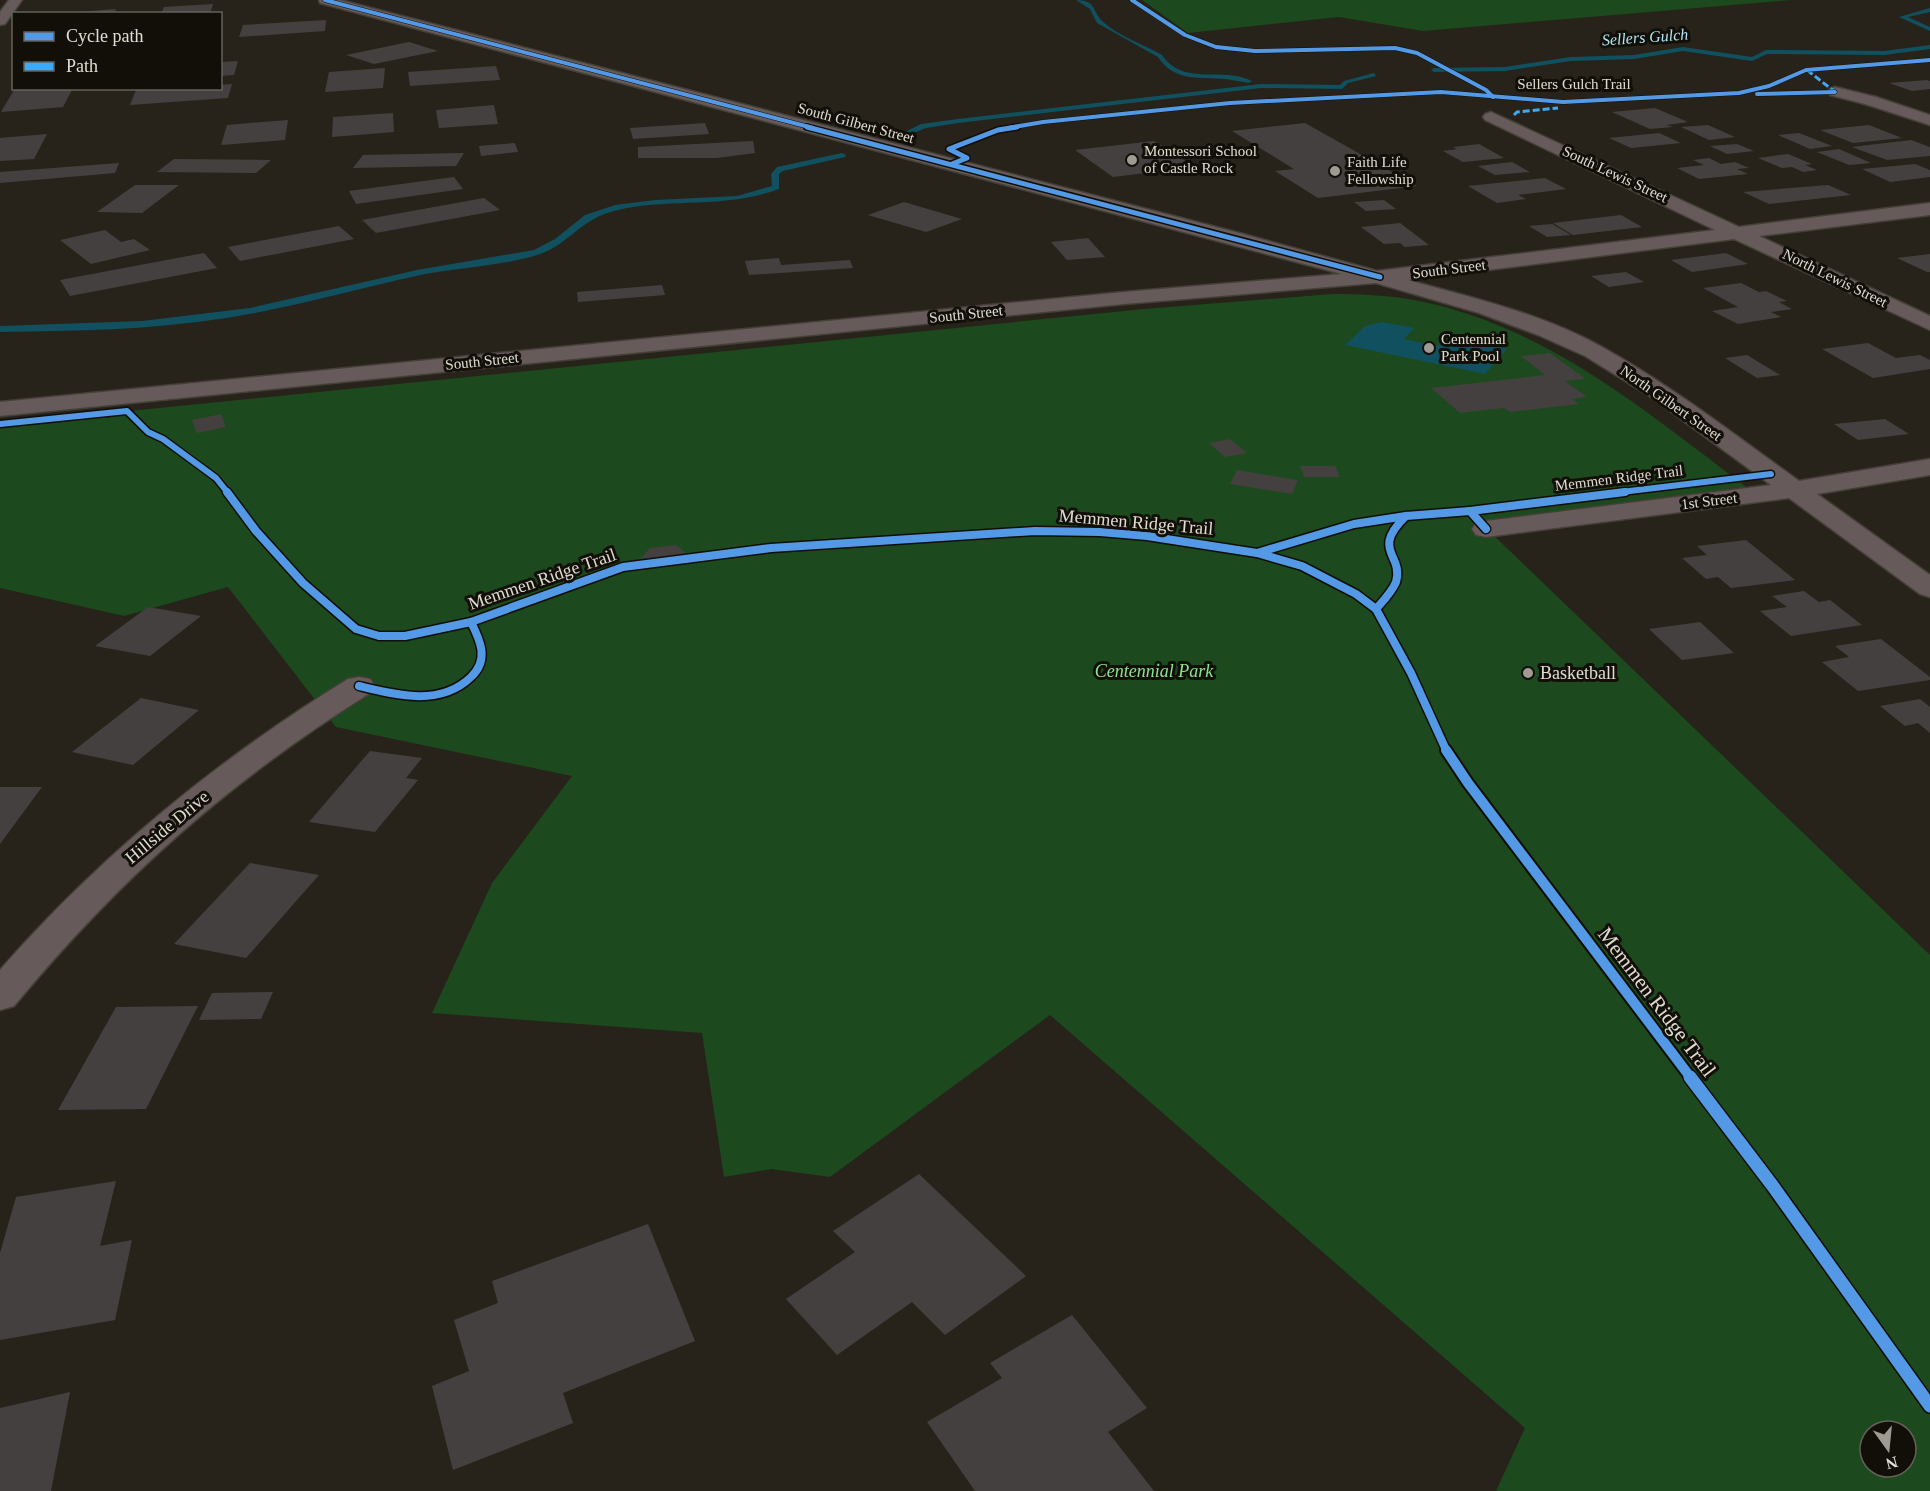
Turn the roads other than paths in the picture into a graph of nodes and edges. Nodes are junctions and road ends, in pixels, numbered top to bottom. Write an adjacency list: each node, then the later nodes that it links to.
1 (16, 0): 3 (street)
2 (325, 0): 9 (street, South Gilbert Street)
3 (0, 21)
4 (1835, 92): 6 (street)
5 (1491, 117): 8 (street, South Lewis Street)
6 (1930, 120)
7 (1930, 209): 8 (street, South Street)
8 (1739, 232): 10 (street, South Street); 14 (street, North Lewis Street)
9 (1236, 238): 11 (street, South Gilbert Street); 12 (street)
10 (1518, 260): 11 (street, South Street); 13 (street)
11 (1380, 277): 12 (street, South Street); 13 (street, North Gilbert Street)
12 (1231, 290): 15 (street, South Street)
13 (1520, 320): 17 (street, North Gilbert Street)
14 (1930, 324)
15 (0, 409)
16 (1930, 467): 17 (street, 1st Street)
17 (1793, 490): 18 (street, 1st Street); 19 (street, North Gilbert Street)
18 (1486, 529)
19 (1930, 588)
20 (358, 687): 21 (street, Hillside Drive)
21 (0, 996)

